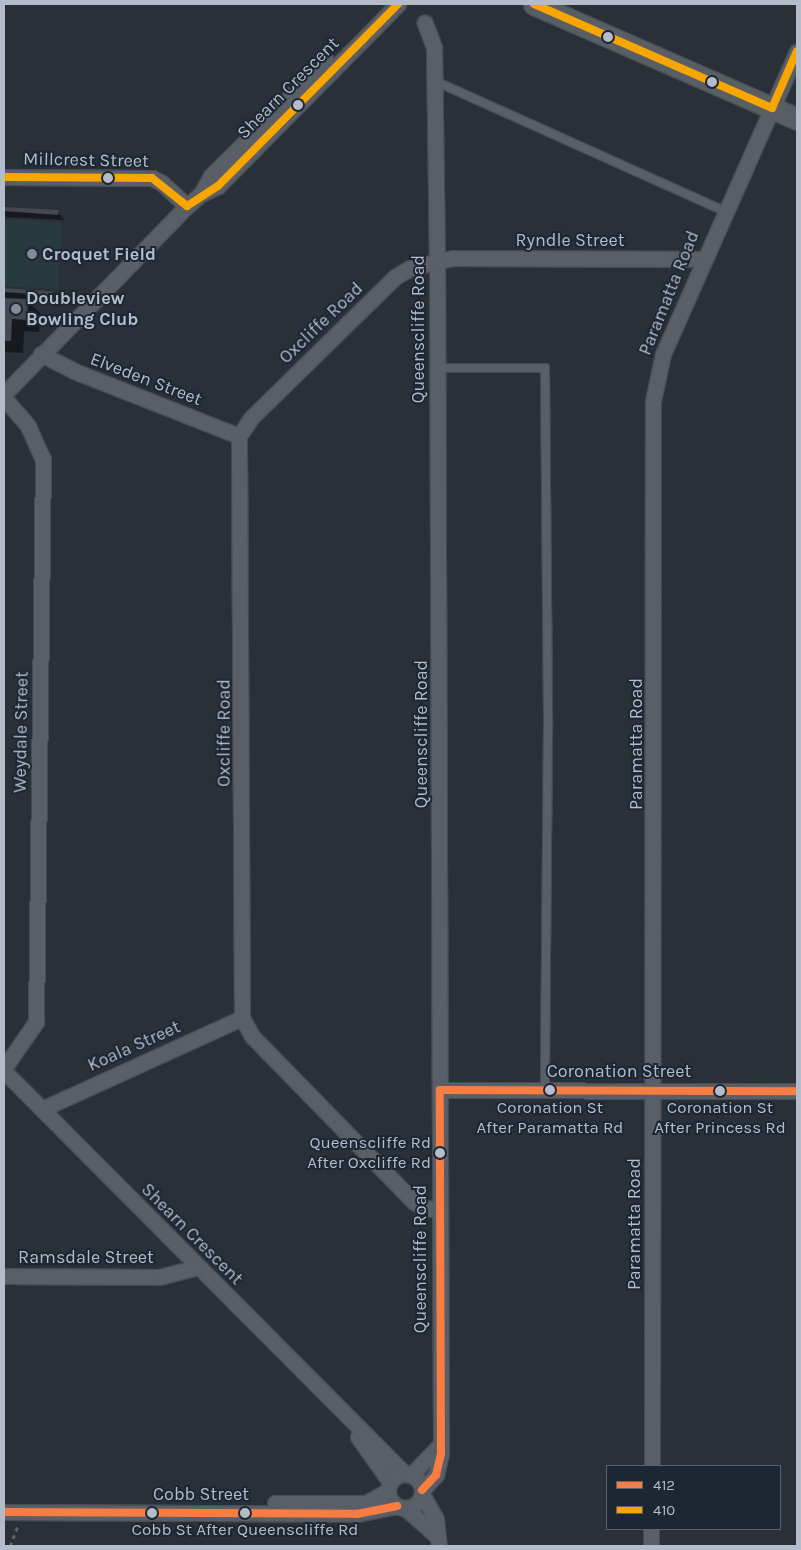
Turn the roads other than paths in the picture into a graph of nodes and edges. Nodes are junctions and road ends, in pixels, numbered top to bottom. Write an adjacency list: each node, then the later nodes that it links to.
1 (384, 4): 11 (street, Shearn Crescent)
2 (398, 4): 11 (street, Shearn Crescent)
3 (534, 4): 4 (main road)
4 (565, 10): 8 (main road)
5 (425, 23): 7 (street, Queenscliffe Road)
6 (797, 52): 8 (street, Paramatta Road)
7 (435, 81): 13 (lane); 15 (street, Queenscliffe Road)
8 (772, 108): 9 (main road); 13 (street, Paramatta Road)
9 (797, 119)
10 (4, 177): 12 (street, Millcrest Street)
11 (201, 194): 12 (street, Shearn Crescent)
12 (187, 206): 16 (street, Shearn Crescent)
13 (724, 210): 14 (street, Paramatta Road)
14 (704, 258): 15 (street, Ryndle Street); 24 (street, Paramatta Road)
15 (437, 260): 17 (street, Queenscliffe Road); 20 (street, Oxcliffe Road)
16 (41, 354): 18 (street, Shearn Crescent); 20 (street, Elveden Street)
17 (436, 368): 23 (lane); 25 (street, Queenscliffe Road)
18 (4, 394)
19 (4, 398): 22 (street, Weydale Street)
20 (239, 436): 21 (street, Oxcliffe Road)
21 (242, 1018): 27 (street, Koala Street); 28 (street)
22 (4, 1069): 27 (street, Shearn Crescent)
23 (545, 1089): 24 (street, Coronation Street); 25 (street, Coronation Street)
24 (653, 1089): 26 (street, Coronation Street); 33 (street, Paramatta Road)
25 (440, 1090): 28 (street, Queenscliffe Road)
26 (797, 1091)
27 (42, 1109): 29 (street, Shearn Crescent)
28 (439, 1210): 32 (street, Queenscliffe Road)
29 (198, 1267): 30 (street, Ramsdale Street); 31 (street, Shearn Crescent)
30 (4, 1276)
31 (353, 1424): 34 (street, Shearn Crescent); 35 (street, Shearn Crescent)
32 (439, 1446): 34 (street); 36 (street, Queenscliffe Road)
33 (652, 1465)
34 (408, 1474): 35 (street); 36 (street)
35 (389, 1486): 37 (street, Cobb Street); 38 (street)
36 (422, 1492): 38 (street); 41 (street)
37 (4, 1502)
38 (401, 1507): 39 (street, Cobb Street); 41 (street)
39 (4, 1512)
40 (651, 1530): 42 (street)
41 (438, 1541)
42 (651, 1546)

